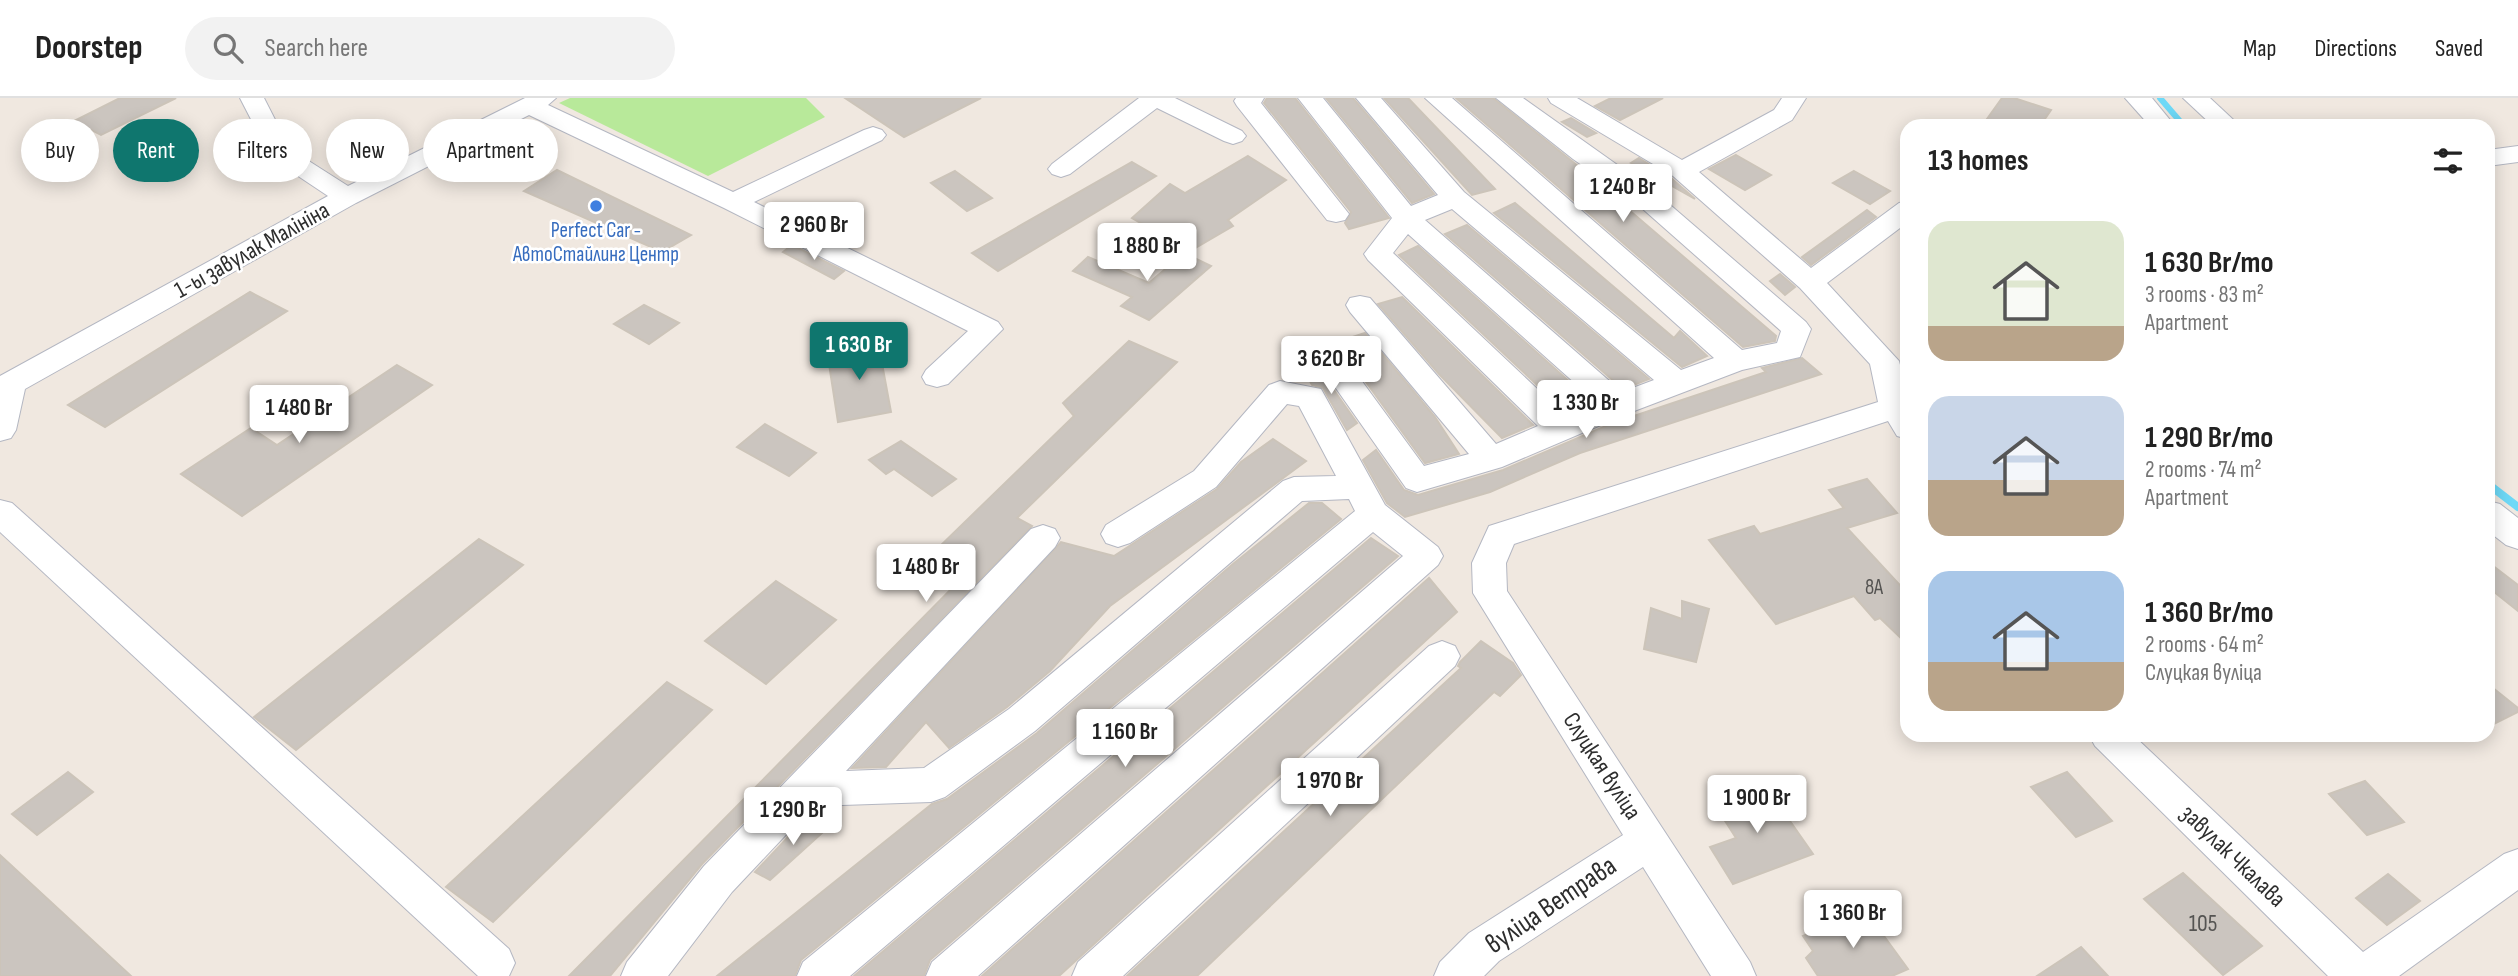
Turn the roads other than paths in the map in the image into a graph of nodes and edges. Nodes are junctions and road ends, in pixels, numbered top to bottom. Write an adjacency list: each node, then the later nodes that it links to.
1 (252, 98): 22 (street)
2 (1155, 98): 16 (street); 20 (street)
3 (1252, 98): 25 (street)
4 (1310, 98): 27 (street)
5 (1368, 98): 23 (street)
6 (1437, 98): 19 (street)
7 (1508, 98): 19 (street)
8 (1560, 98): 21 (street)
9 (1794, 98): 21 (street)
10 (2137, 98): 13 (street)
11 (2195, 98): 14 (street)
12 (537, 102): 22 (street, 1-ы завулак Малініна); 24 (street)
13 (2157, 119)
14 (2220, 119)
15 (873, 135): 24 (street)
16 (1233, 136)
17 (2518, 154): 18 (street)
18 (2495, 157)
19 (1553, 165): 31 (street); 31 (street)
20 (1060, 169)
21 (1682, 171): 28 (street)
22 (347, 197): 34 (street, 1-ы завулак Малініна)
23 (1455, 198): 27 (street); 33 (street)
24 (733, 202): 32 (street)
25 (1336, 214)
26 (1900, 215): 28 (street)
27 (1406, 218): 35 (street); 38 (street)
28 (1810, 282): 36 (street)
29 (1360, 305): 40 (street)
30 (1324, 350): 40 (street)
31 (1736, 361): 33 (street)
32 (937, 377)
33 (1677, 383): 35 (street)
34 (6, 386): 39 (street)
35 (1618, 405): 38 (street)
36 (1900, 415)
37 (1900, 418): 50 (street, Слуцкая вуліца)
38 (1560, 429): 40 (street)
39 (0, 430)
40 (1491, 459)
41 (1366, 500): 44 (street); 49 (street); 54 (street); 55 (street)
42 (0, 512): 52 (street)
43 (2495, 518): 45 (street)
44 (1118, 534)
45 (2518, 536)
46 (1043, 538): 49 (street)
47 (1442, 656): 56 (street)
48 (2115, 742): 59 (street, завулак Чкалава)
49 (803, 789): 53 (street)
50 (1650, 839): 57 (street, вуліца Ветрава); 58 (street, Слуцкая вуліца)
51 (2518, 867): 60 (street)
52 (494, 963)
53 (642, 976)
54 (818, 976)
55 (947, 976)
56 (1093, 976)
57 (1455, 976)
58 (1735, 976)
59 (2358, 976)
60 (2364, 976)

